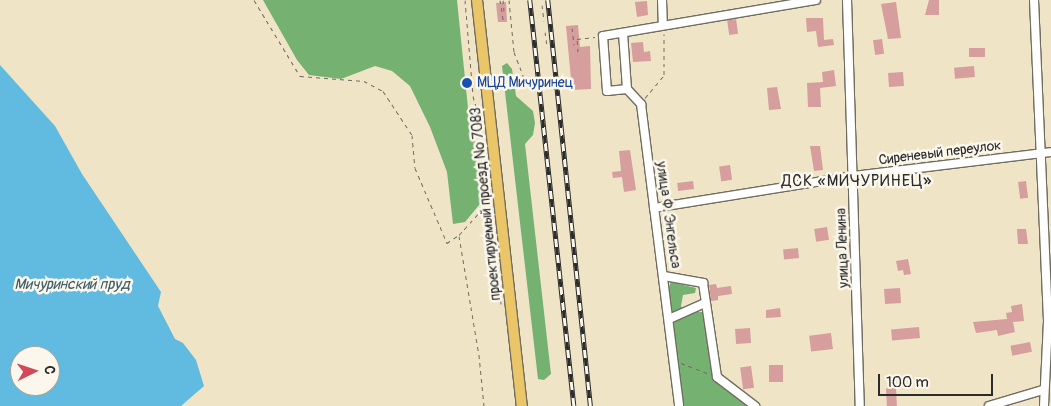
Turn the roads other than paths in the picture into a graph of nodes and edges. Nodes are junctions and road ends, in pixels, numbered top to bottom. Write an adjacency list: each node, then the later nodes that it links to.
1 (477, 0): 17 (main road, проектируемый проезд № 7083)
2 (662, 0): 6 (street)
3 (816, 0): 6 (street)
4 (847, 0): 11 (street, улица Ленина)
5 (1034, 0): 9 (street)
6 (663, 25): 7 (street)
7 (623, 33): 8 (street); 8 (street)
8 (627, 89): 12 (street, улица Ф. Энгельса)
9 (1040, 152): 10 (street, Сиреневый переулок); 11 (street, Сиреневый переулок); 16 (street)
10 (1051, 152)
11 (853, 176): 12 (street, Сиреневый переулок); 20 (street, улица Ленина)
12 (654, 208): 13 (street, улица Ф. Энгельса)
13 (664, 276): 14 (street); 15 (street, улица Ф. Энгельса)
14 (705, 304): 15 (street); 19 (street)
15 (669, 319): 18 (street, улица Ф. Энгельса)
16 (1043, 390): 21 (street); 22 (street)
17 (522, 406)
18 (679, 406)
19 (754, 406)
20 (860, 406)
21 (989, 406)
22 (1044, 406)

